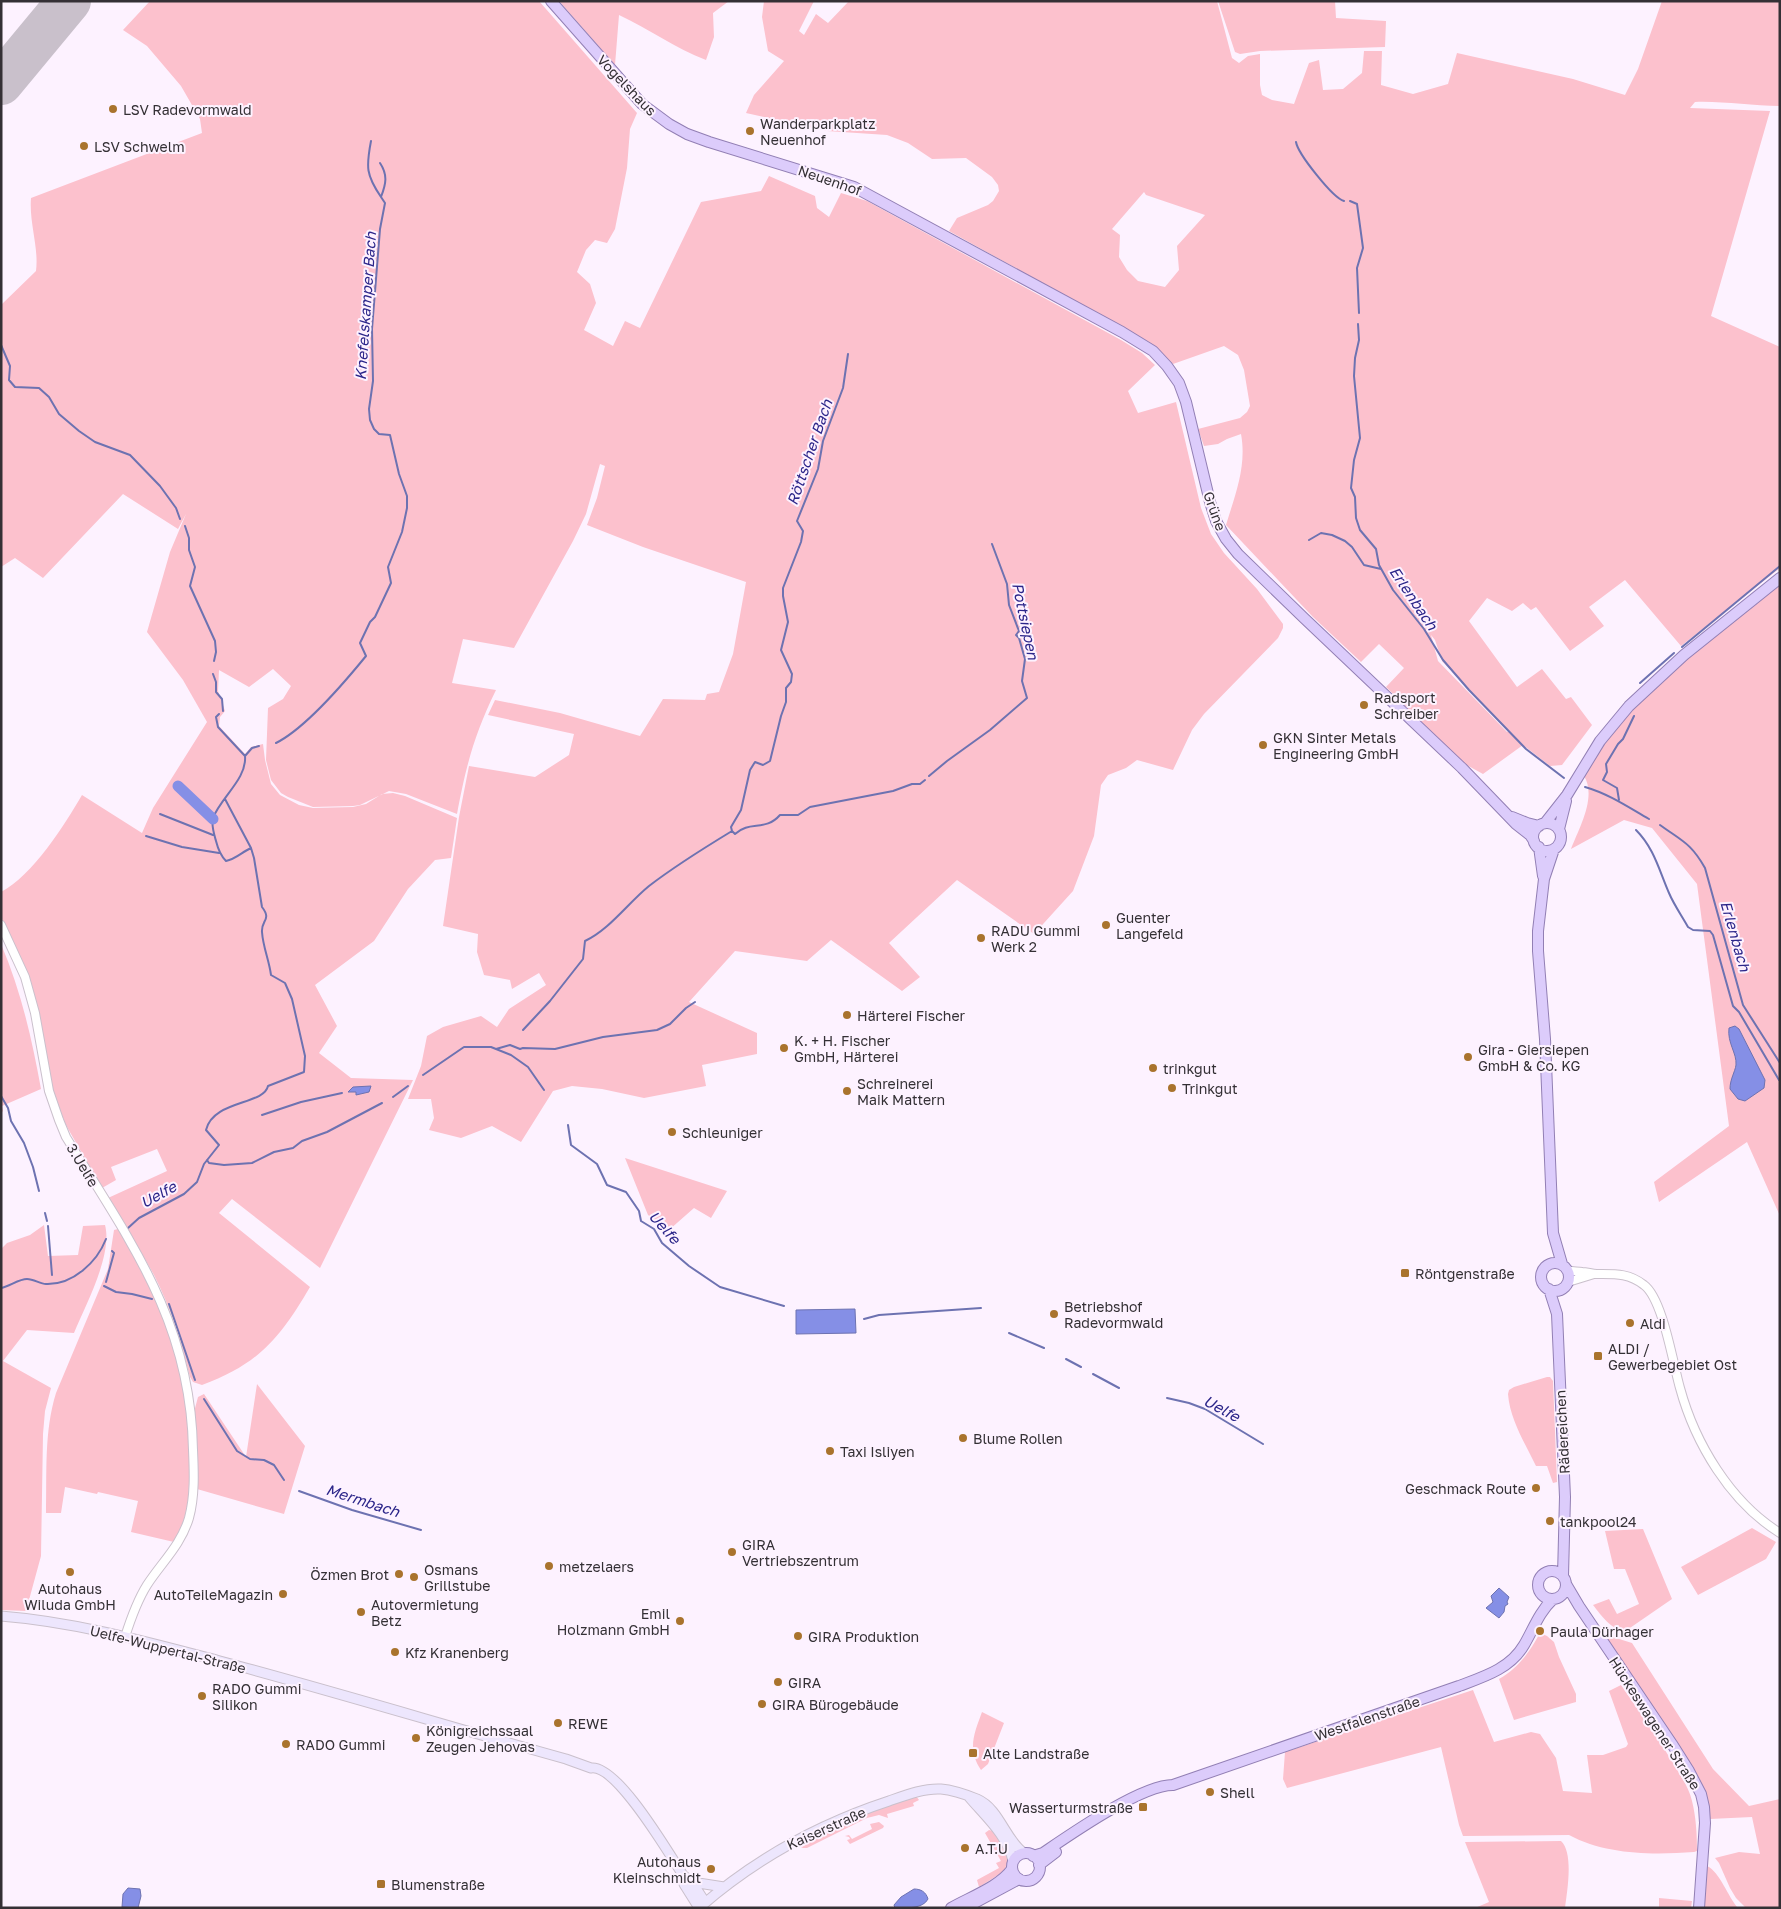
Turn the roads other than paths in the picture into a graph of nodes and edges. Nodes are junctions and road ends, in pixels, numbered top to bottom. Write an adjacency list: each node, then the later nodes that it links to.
1 (550, 1): 2 (main road, Vogelshaus)
2 (720, 146): 3 (main road, Neuenhof)
3 (935, 229): 6 (main road, Grüne)
4 (1780, 578): 5 (main road)
5 (1567, 795): 7 (main road); 8 (main road)
6 (1507, 814): 7 (main road, Grüne); 9 (main road, Grüne)
7 (1542, 825): 8 (main road); 9 (main road)
8 (1559, 829): 10 (main road)
9 (1536, 844): 10 (main road); 11 (main road)
10 (1554, 849): 11 (main road)
11 (1544, 879): 13 (main road)
12 (1, 925): 29 (street, 3.Uelfe)
13 (1553, 1233): 14 (main road); 15 (main road)
14 (1548, 1264): 15 (main road); 18 (main road)
15 (1565, 1267): 16 (street); 17 (main road)
16 (1594, 1274): 17 (street); 20 (street)
17 (1565, 1286): 18 (main road); 19 (main road, Rädereichen)
18 (1549, 1289): 19 (main road, Rädereichen)
19 (1557, 1314): 21 (main road, Rädereichen)
20 (1780, 1533)
21 (1563, 1550): 22 (main road, Rädereichen); 23 (main road, Rädereichen)
22 (1551, 1571): 23 (main road); 24 (main road)
23 (1565, 1580): 25 (main road); 26 (main road, Hückeswagener Straße)
24 (1541, 1594): 25 (main road); 28 (main road, Westfalenstraße)
25 (1557, 1598): 26 (main road, Hückeswagener Straße); 28 (main road, Westfalenstraße)
26 (1579, 1606): 42 (main road, Hückeswagener Straße)
27 (1, 1616): 29 (main road, Uelfe-Wuppertal-Straße)
28 (1538, 1618): 30 (main road, Westfalenstraße)
29 (126, 1637): 35 (main road, Uelfe-Wuppertal-Straße)
30 (1173, 1785): 32 (main road, Westfalenstraße); 34 (main road, Westfalenstraße)
31 (969, 1797): 32 (main road, Kaiserstraße); 33 (main road); 38 (main road, Kaiserstraße)
32 (1029, 1854): 33 (main road); 34 (main road)
33 (1013, 1865): 36 (main road); 40 (main road)
34 (1039, 1865): 36 (main road)
35 (683, 1875): 37 (main road, Uelfe-Wuppertal-Straße); 39 (main road, Uelfe-Wuppertal-Straße)
36 (1019, 1879): 41 (main road)
37 (692, 1882): 38 (main road); 39 (main road, Uelfe-Wuppertal-Straße)
38 (724, 1887): 39 (main road, Kaiserstraße)
39 (702, 1905)
40 (951, 1908)
41 (965, 1908)
42 (1699, 1908)

